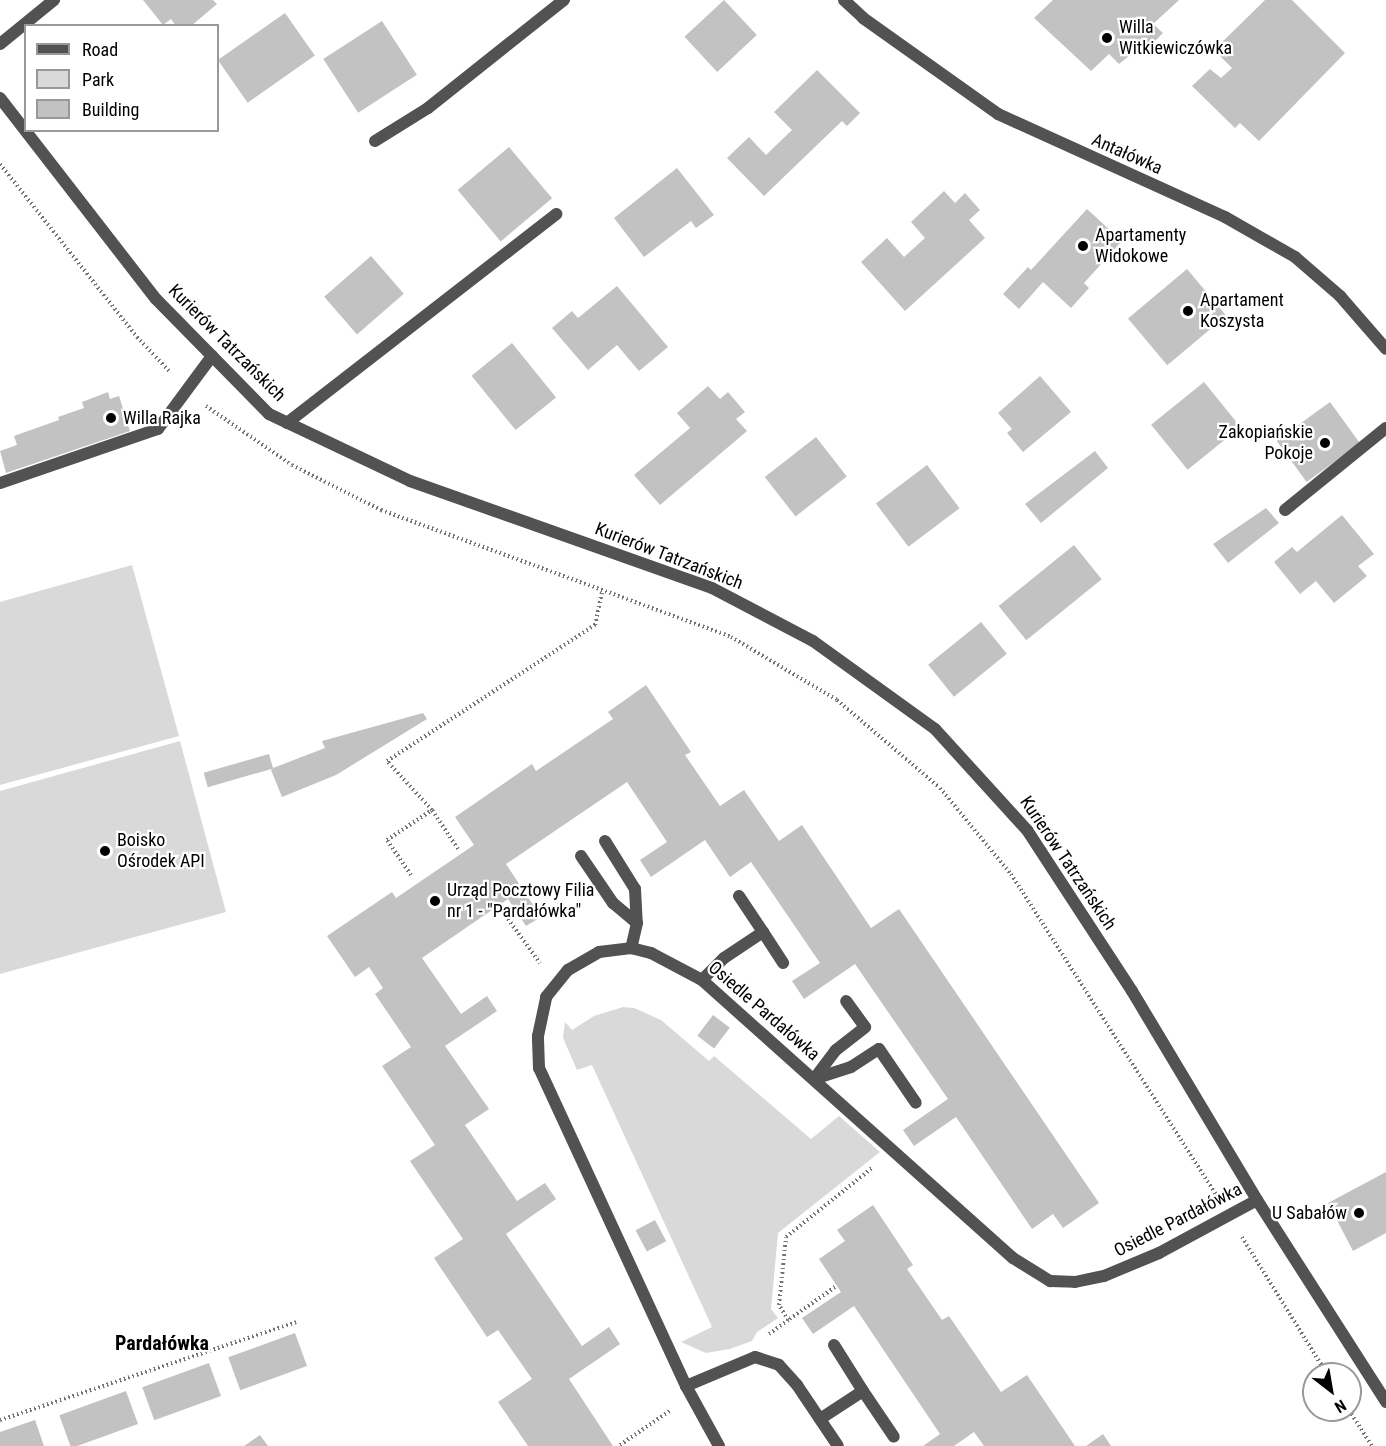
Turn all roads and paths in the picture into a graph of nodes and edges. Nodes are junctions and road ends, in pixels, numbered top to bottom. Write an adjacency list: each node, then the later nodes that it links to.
1 (54, 0): 5 (street)
2 (564, 0): 10 (street)
3 (844, 0): 12 (street, Antałówka)
4 (24, 24): 6 (street)
5 (25, 24)
6 (0, 44)
7 (0, 98): 8 (street, Kurierów Tatrzańskich)
8 (24, 129)
9 (26, 132): 13 (street, Kurierów Tatrzańskich)
10 (375, 141)
11 (556, 214): 14 (street)
12 (1386, 349)
13 (212, 357): 14 (street, Kurierów Tatrzańskich); 16 (street)
14 (287, 423): 35 (street, Kurierów Tatrzańskich)
15 (1386, 428): 17 (street)
16 (0, 483)
17 (1285, 510)
18 (432, 810): 20 (path); 22 (path); 36 (path)
19 (605, 841): 25 (street)
20 (458, 849)
21 (581, 856): 25 (street)
22 (411, 875)
23 (739, 896): 26 (street)
24 (500, 908): 30 (path)
25 (637, 923): 27 (street)
26 (763, 932): 28 (street); 29 (street)
27 (631, 948): 29 (street, Osiedle Pardałówka); 30 (street, Osiedle Pardałówka)
28 (783, 963)
29 (702, 980): 32 (street, Osiedle Pardałówka)
30 (554, 983): 41 (street)
31 (846, 1001): 32 (street)
32 (814, 1079): 33 (street); 34 (street, Osiedle Pardałówka)
33 (916, 1103)
34 (895, 1150): 36 (street, Osiedle Pardałówka); 37 (path)
35 (1257, 1200): 36 (street, Osiedle Pardałówka); 43 (street, Kurierów Tatrzańskich)
36 (1229, 1215): 40 (path)
37 (835, 1287)
38 (296, 1322): 45 (path)
39 (834, 1345): 42 (street)
40 (1320, 1362)
41 (689, 1391): 44 (street); 48 (path); 49 (street)
42 (863, 1391): 44 (street); 47 (street)
43 (1386, 1402)
44 (820, 1419): 50 (street)
45 (0, 1420)
46 (1357, 1422): 51 (path)
47 (894, 1437)
48 (620, 1445)
49 (719, 1446)
50 (838, 1446)
51 (1372, 1446)

